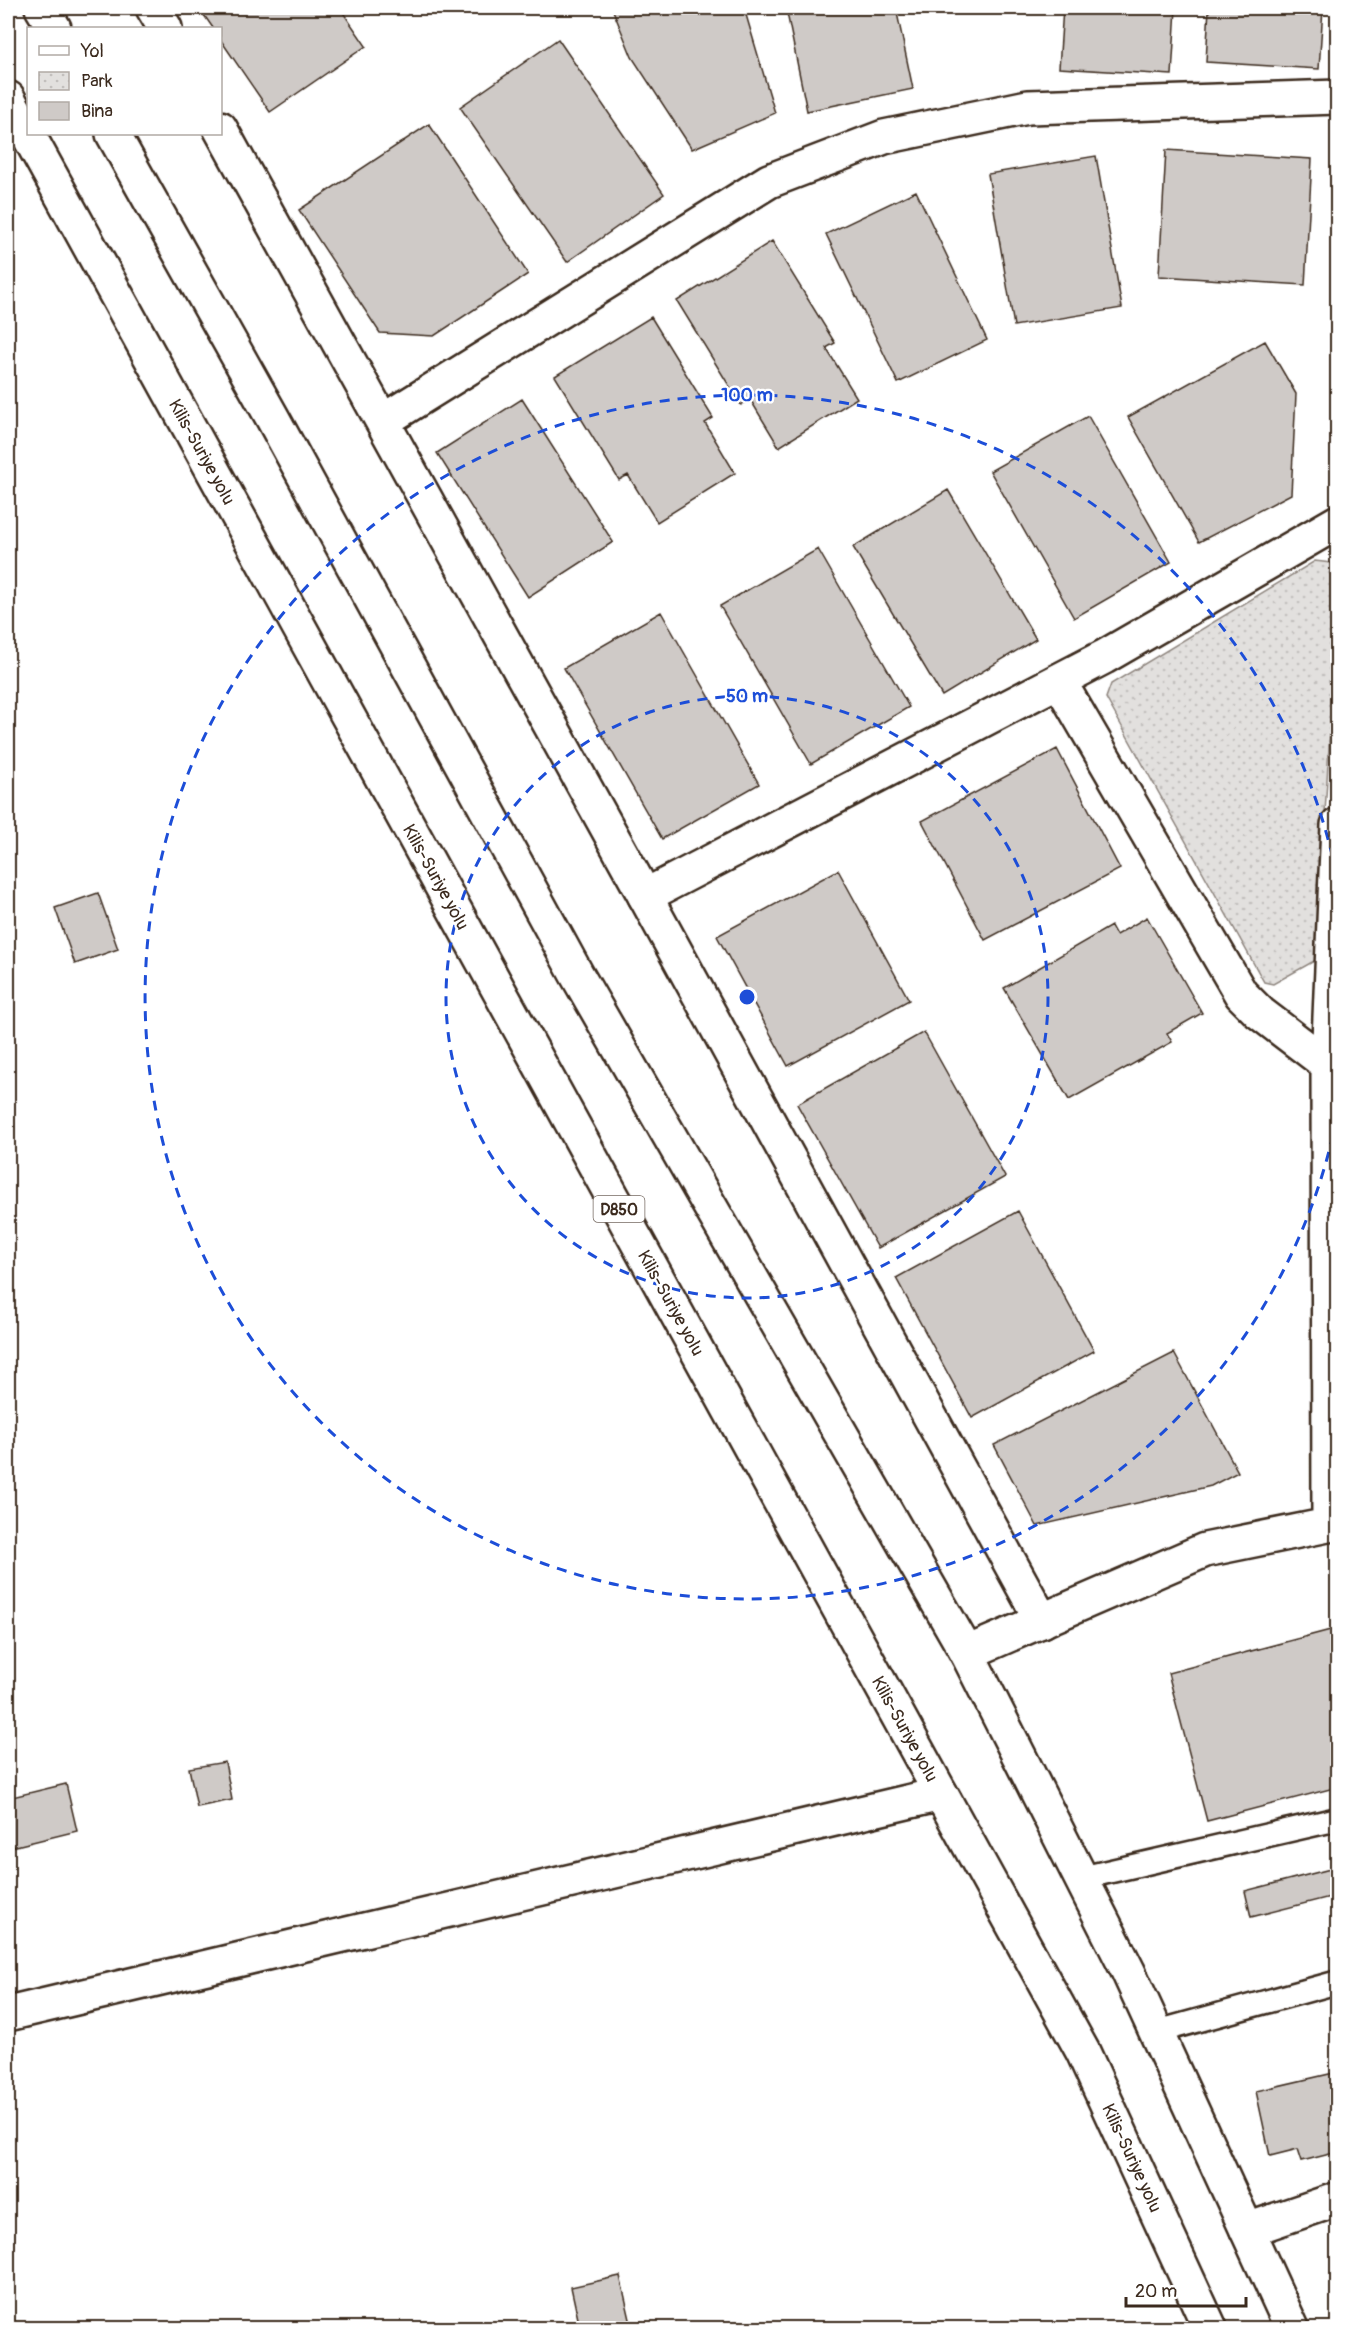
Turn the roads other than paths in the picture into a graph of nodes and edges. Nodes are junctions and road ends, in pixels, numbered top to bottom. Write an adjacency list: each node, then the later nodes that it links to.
1 (42, 8): 3 (main road)
2 (153, 8): 4 (main road)
3 (53, 27)
4 (164, 27)
5 (1338, 97): 11 (main road)
6 (8, 98): 8 (main road, Kilis-Suriye yolu / D850)
7 (222, 132): 11 (main road)
8 (27, 133)
9 (28, 135): 20 (main road, Kilis-Suriye yolu / D850)
10 (114, 135): 19 (main road)
11 (383, 421): 15 (main road)
12 (1338, 522): 13 (main road)
13 (1059, 681): 15 (main road); 16 (main road)
14 (1338, 825): 16 (main road)
15 (645, 896): 18 (main road)
16 (1328, 1065): 17 (main road)
17 (1334, 1523): 18 (main road)
18 (1042, 1621): 19 (main road)
19 (968, 1653): 22 (main road)
20 (941, 1794): 24 (main road); 28 (main road, Kilis-Suriye yolu / D850)
21 (1338, 1819): 22 (lane)
22 (1081, 1878): 25 (main road)
23 (1338, 1982): 25 (lane)
24 (8, 2014)
25 (1156, 2032): 27 (main road)
26 (1338, 2199): 27 (main road)
27 (1247, 2230): 29 (main road)
28 (1210, 2328)
29 (1292, 2328)

